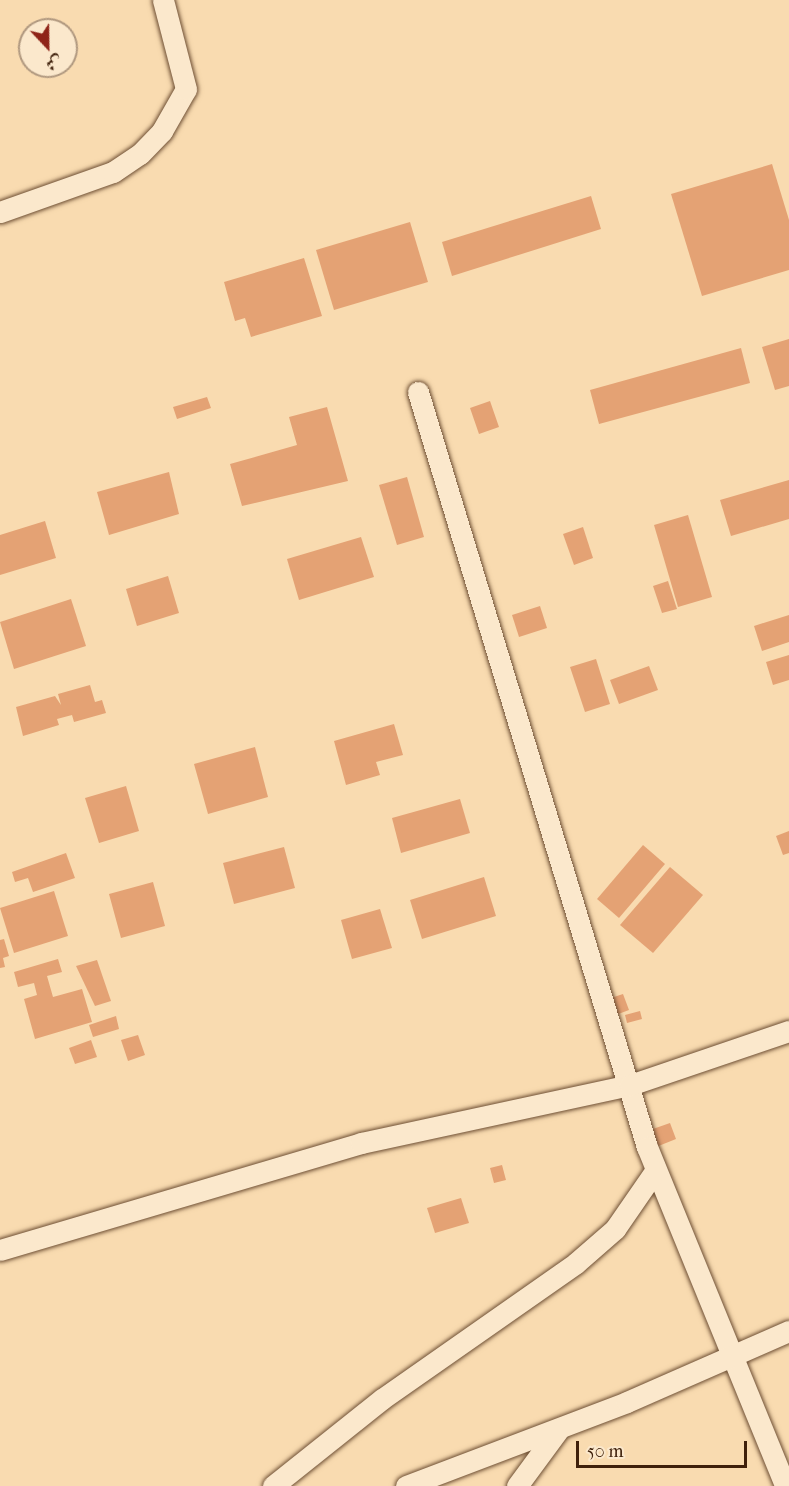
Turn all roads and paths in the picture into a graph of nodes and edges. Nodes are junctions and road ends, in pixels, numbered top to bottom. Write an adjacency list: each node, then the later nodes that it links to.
1 (163, 0): 2 (street)
2 (0, 213)
3 (418, 392): 5 (street)
4 (789, 1031): 5 (street)
5 (630, 1084): 6 (street); 7 (street)
6 (655, 1171): 9 (street); 11 (street)
7 (0, 1250)
8 (789, 1331): 9 (street)
9 (731, 1356): 10 (street); 14 (street)
10 (561, 1427): 12 (street); 13 (street)
11 (273, 1486)
12 (406, 1486)
13 (517, 1486)
14 (785, 1486)

